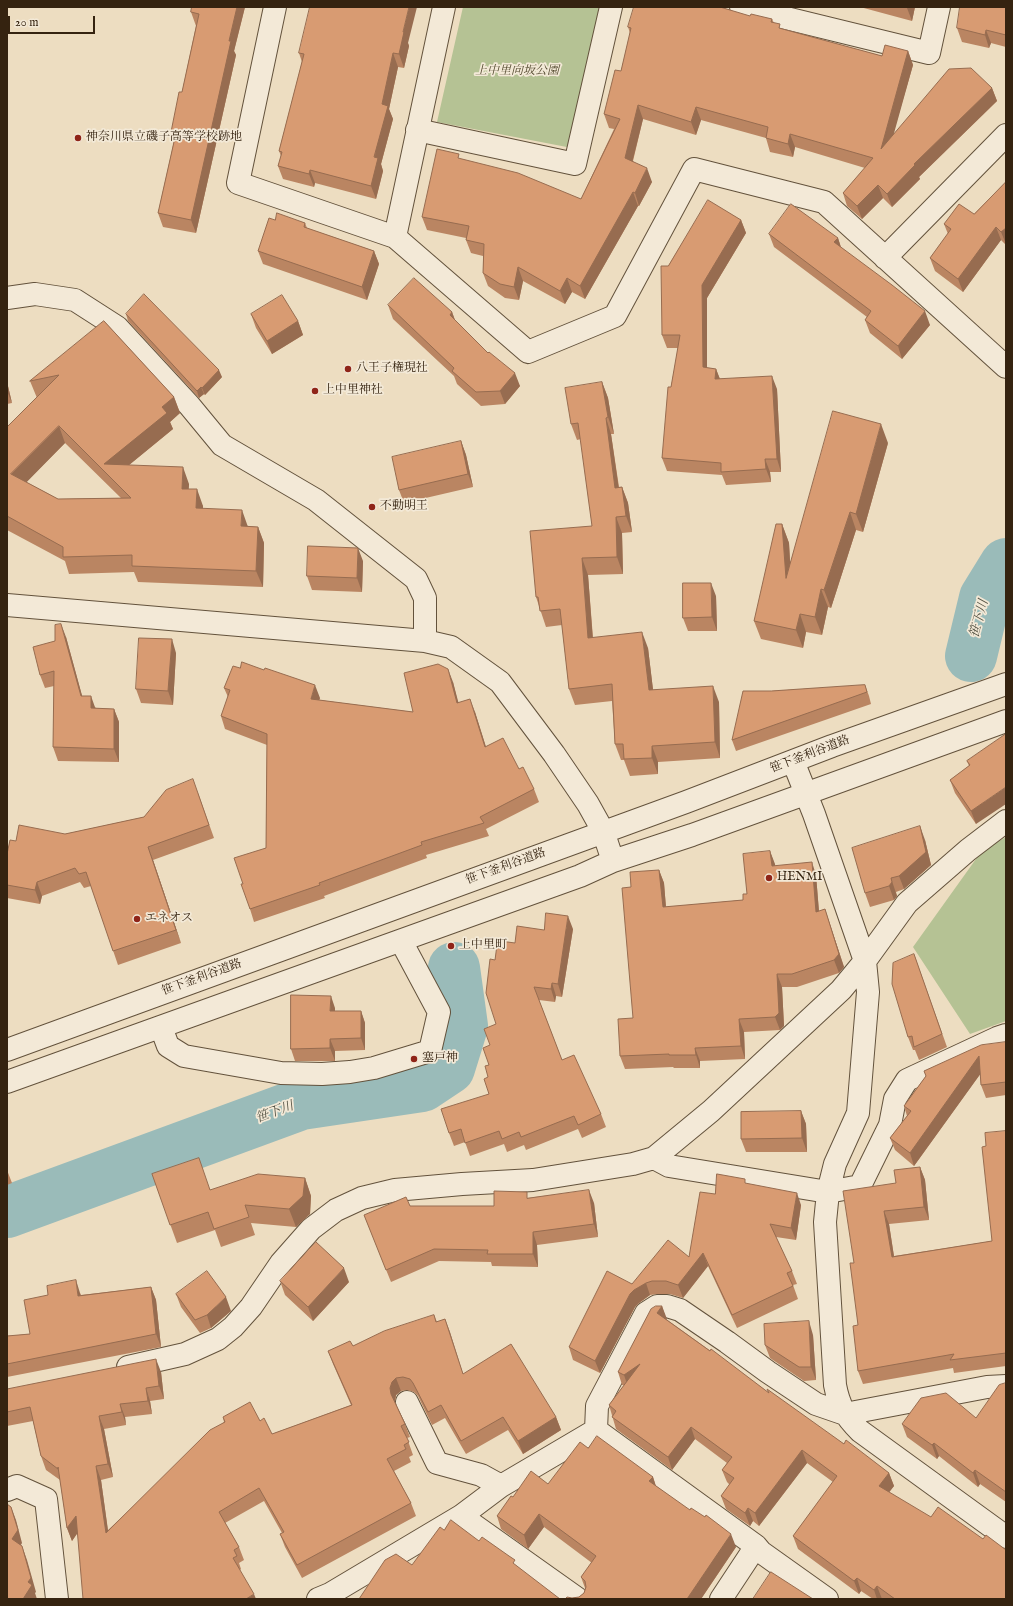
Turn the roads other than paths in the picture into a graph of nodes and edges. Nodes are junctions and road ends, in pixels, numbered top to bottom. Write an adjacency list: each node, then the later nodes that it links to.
1 (275, 7): 8 (street)
2 (444, 7): 6 (street)
3 (611, 7): 6 (street)
4 (741, 7): 5 (street)
5 (939, 7)
6 (417, 130): 8 (street)
7 (1006, 134): 9 (street)
8 (395, 237): 9 (street)
9 (886, 258): 11 (street)
10 (7, 298): 13 (street)
11 (1006, 367)
12 (7, 605): 13 (street)
13 (425, 641): 19 (street)
14 (1006, 684): 16 (street, 笹下釜利谷道路)
15 (1006, 721): 17 (street)
16 (793, 761): 17 (street); 19 (street, 笹下釜利谷道路)
17 (805, 794): 20 (street); 22 (street)
18 (1006, 821): 22 (street)
19 (603, 831): 20 (street); 25 (street, 笹下釜利谷道路)
20 (613, 861): 21 (street)
21 (401, 941): 23 (street); 23 (street)
22 (865, 961): 27 (street); 28 (street)
23 (161, 1027): 26 (street)
24 (1006, 1035): 28 (street)
25 (7, 1050)
26 (7, 1082)
27 (654, 1158): 28 (street); 29 (street)
28 (828, 1192): 32 (street)
29 (106, 1372)
30 (1006, 1386): 32 (street)
31 (407, 1402): 34 (street)
32 (845, 1414): 33 (street); 37 (street)
33 (596, 1430): 34 (street); 38 (street)
34 (501, 1486): 36 (street)
35 (7, 1490): 40 (street)
36 (461, 1516): 39 (street); 41 (street)
37 (1006, 1537)
38 (756, 1546): 42 (street); 43 (street)
39 (328, 1597)
40 (57, 1599)
41 (578, 1599)
42 (721, 1599)
43 (827, 1599)

